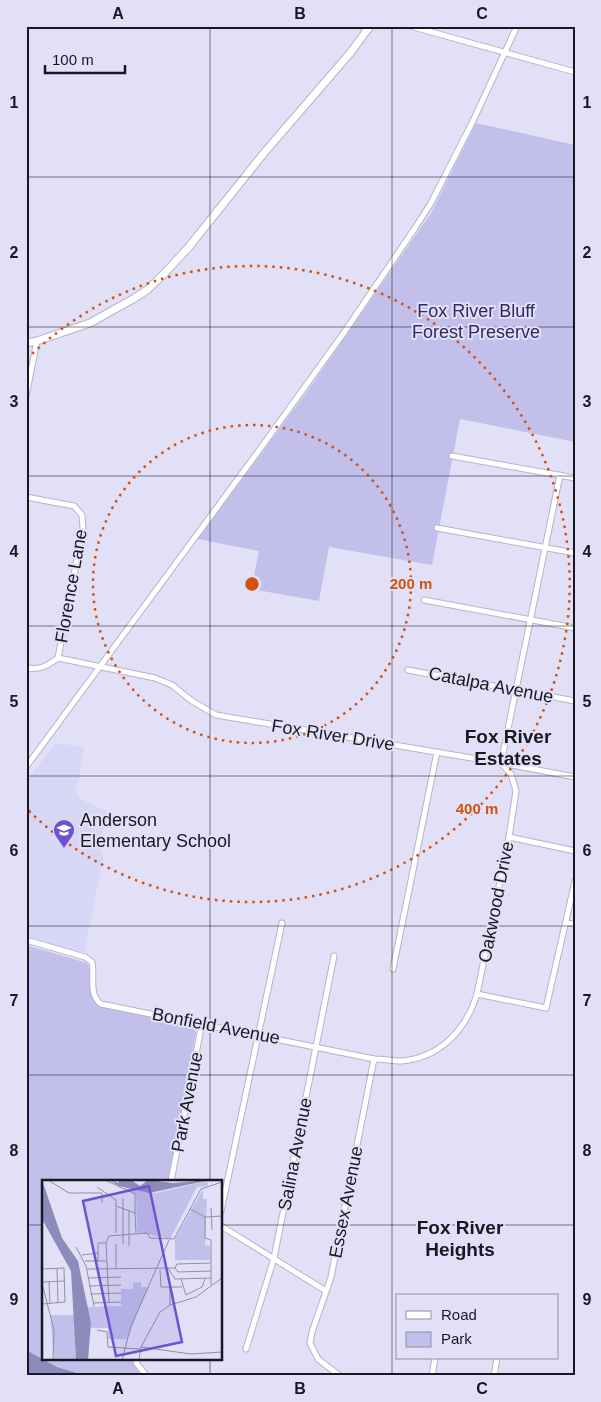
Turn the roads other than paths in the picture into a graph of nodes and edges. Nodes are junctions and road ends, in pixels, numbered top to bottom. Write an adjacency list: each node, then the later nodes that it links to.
1 (361, 26): 4 (street)
2 (410, 26): 5 (street)
3 (517, 26): 5 (street)
4 (370, 28): 7 (main road)
5 (505, 53): 6 (street); 21 (street)
6 (575, 72)
7 (37, 341): 8 (main road); 9 (street)
8 (26, 343)
9 (26, 396)
10 (452, 456): 11 (street)
11 (560, 476): 12 (street); 15 (street)
12 (575, 478)
13 (26, 497): 20 (street, Florence Lane)
14 (437, 528): 15 (street)
15 (544, 547): 16 (street); 18 (street)
16 (575, 553)
17 (424, 600): 18 (street)
18 (531, 620): 19 (street); 24 (street)
19 (575, 628)
20 (58, 658): 21 (street, Fox River Drive); 22 (street)
21 (101, 667): 26 (street, Fox River Drive); 28 (street)
22 (26, 668)
23 (408, 670): 24 (street, Catalpa Avenue)
24 (516, 689): 25 (street, Catalpa Avenue); 27 (street)
25 (575, 701)
26 (437, 752): 27 (street, Fox River Drive); 38 (street)
27 (501, 763): 29 (street, Fox River Drive); 30 (street, Oakwood Drive)
28 (26, 768)
29 (575, 777)
30 (509, 837): 31 (street); 39 (street, Oakwood Drive)
31 (575, 851)
32 (575, 881): 33 (street)
33 (566, 922): 35 (street); 39 (street)
34 (282, 923): 41 (street)
35 (575, 924)
36 (26, 940): 40 (street, Bonfield Avenue)
37 (334, 956): 42 (street, Salina Avenue)
38 (393, 969)
39 (477, 994): 43 (street, Oakwood Drive)
40 (202, 1023): 41 (street, Bonfield Avenue); 44 (street, Park Avenue)
41 (259, 1034): 42 (street, Bonfield Avenue); 45 (street)
42 (316, 1046): 43 (street, Bonfield Avenue); 47 (street, Salina Avenue)
43 (374, 1059): 48 (street, Essex Avenue)
44 (171, 1180)
45 (222, 1206)
46 (222, 1227): 47 (street)
47 (274, 1258): 48 (street); 49 (street, Salina Avenue)
48 (326, 1291): 54 (street, Essex Avenue)
49 (246, 1349)
50 (435, 1360): 55 (street)
51 (498, 1360): 56 (street)
52 (136, 1361): 53 (street)
53 (147, 1376)
54 (340, 1376)
55 (432, 1376)
56 (494, 1376)

